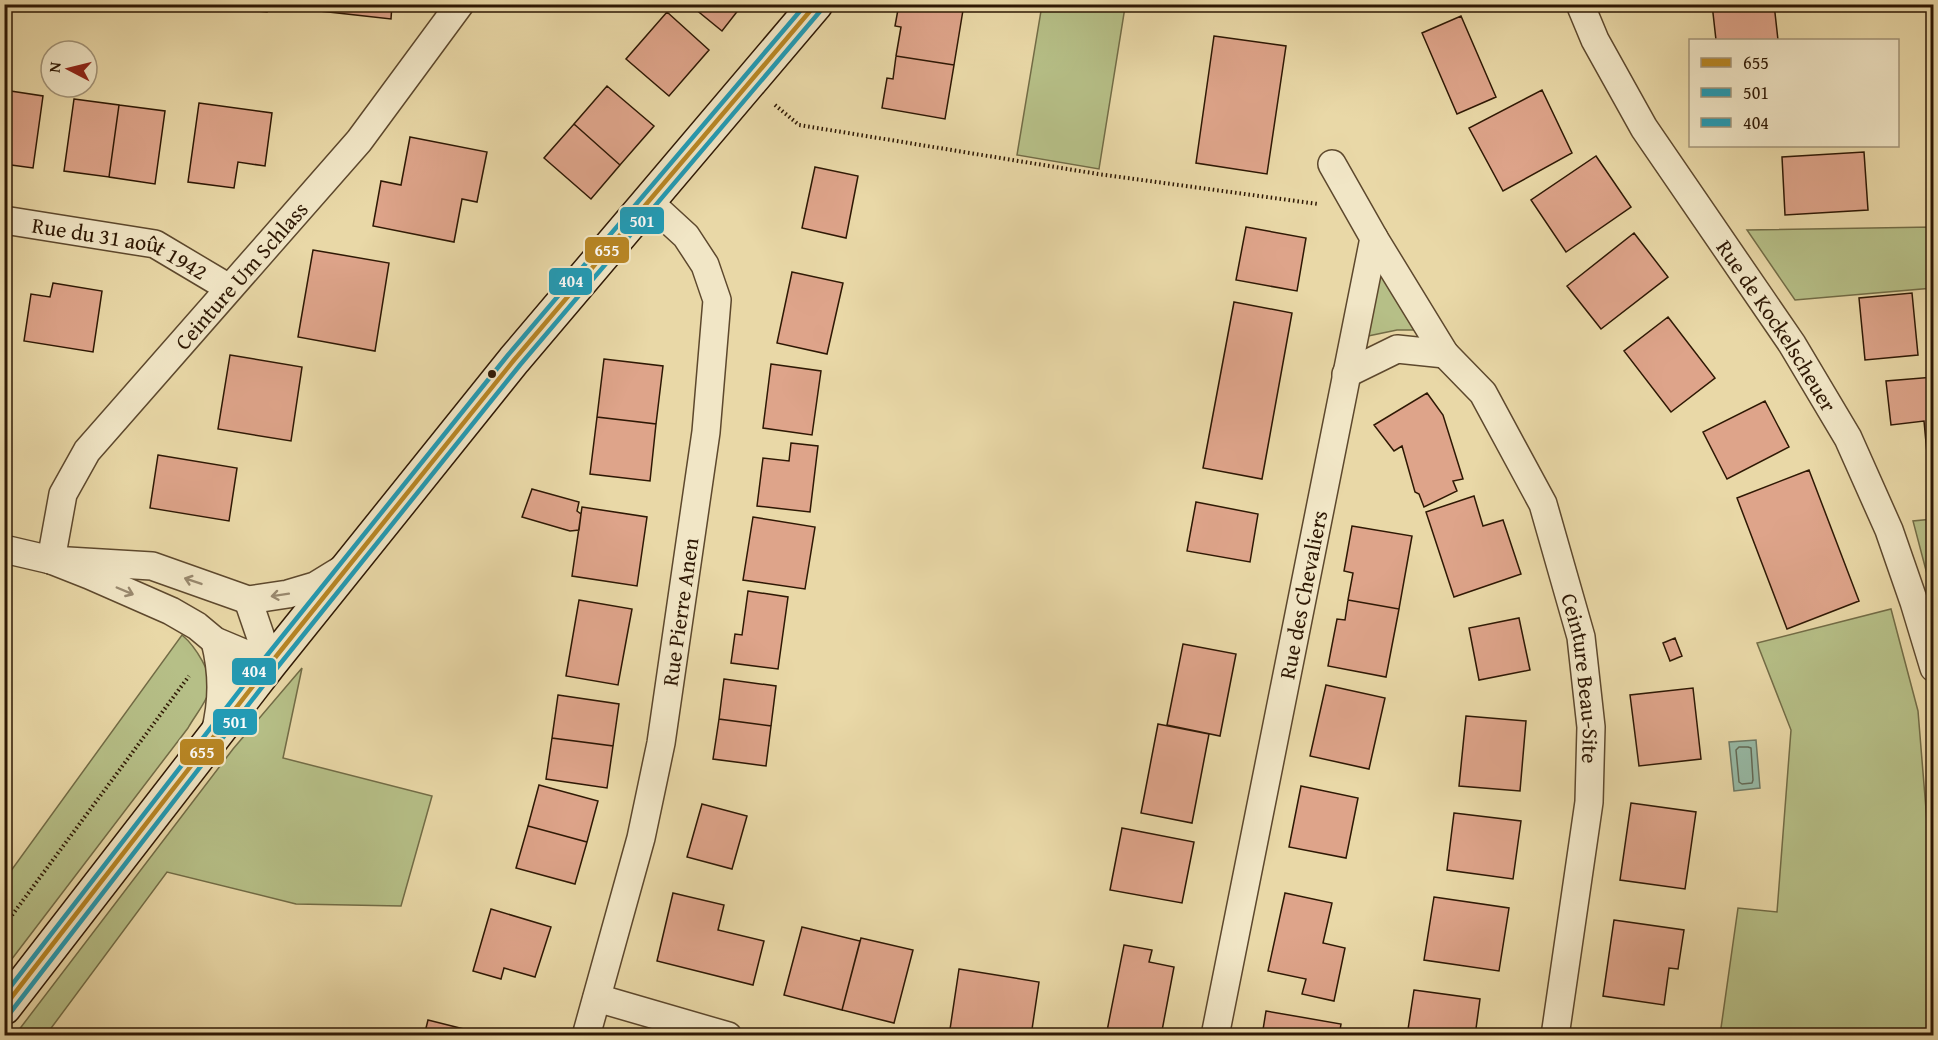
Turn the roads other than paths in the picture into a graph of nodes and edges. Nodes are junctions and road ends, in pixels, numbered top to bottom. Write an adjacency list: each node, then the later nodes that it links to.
1 (460, 4): 8 (street, Ceinture Um Schlass)
2 (816, 4): 5 (main road)
3 (1581, 4): 17 (street, Rue de Kockelscheuer)
4 (1332, 164): 7 (street)
5 (650, 202): 13 (main road); 19 (street, Rue Pierre Anen)
6 (4, 220): 8 (street, Rue du 31 août 1942)
7 (1374, 238): 9 (street, Ceinture Beau-Site); 10 (street, Rue des Chevaliers)
8 (229, 288): 12 (street, Ceinture Um Schlass)
9 (1445, 354): 10 (street); 24 (street, Ceinture Beau-Site)
10 (1346, 374): 23 (street, Rue des Chevaliers)
11 (4, 549): 12 (street)
12 (51, 560): 14 (street, one-way to 12); 15 (street, one-way to 15)
13 (348, 567): 14 (street, one-way to 14); 16 (main road)
14 (248, 600): 16 (street)
15 (215, 641): 16 (street); 18 (street)
16 (270, 664): 18 (main road)
17 (1934, 668)
18 (215, 733): 20 (main road)
19 (597, 998): 21 (street, Rue Pierre Anen); 22 (street)
20 (4, 1008)
21 (586, 1035)
22 (728, 1035)
23 (1215, 1035)
24 (1555, 1035)

